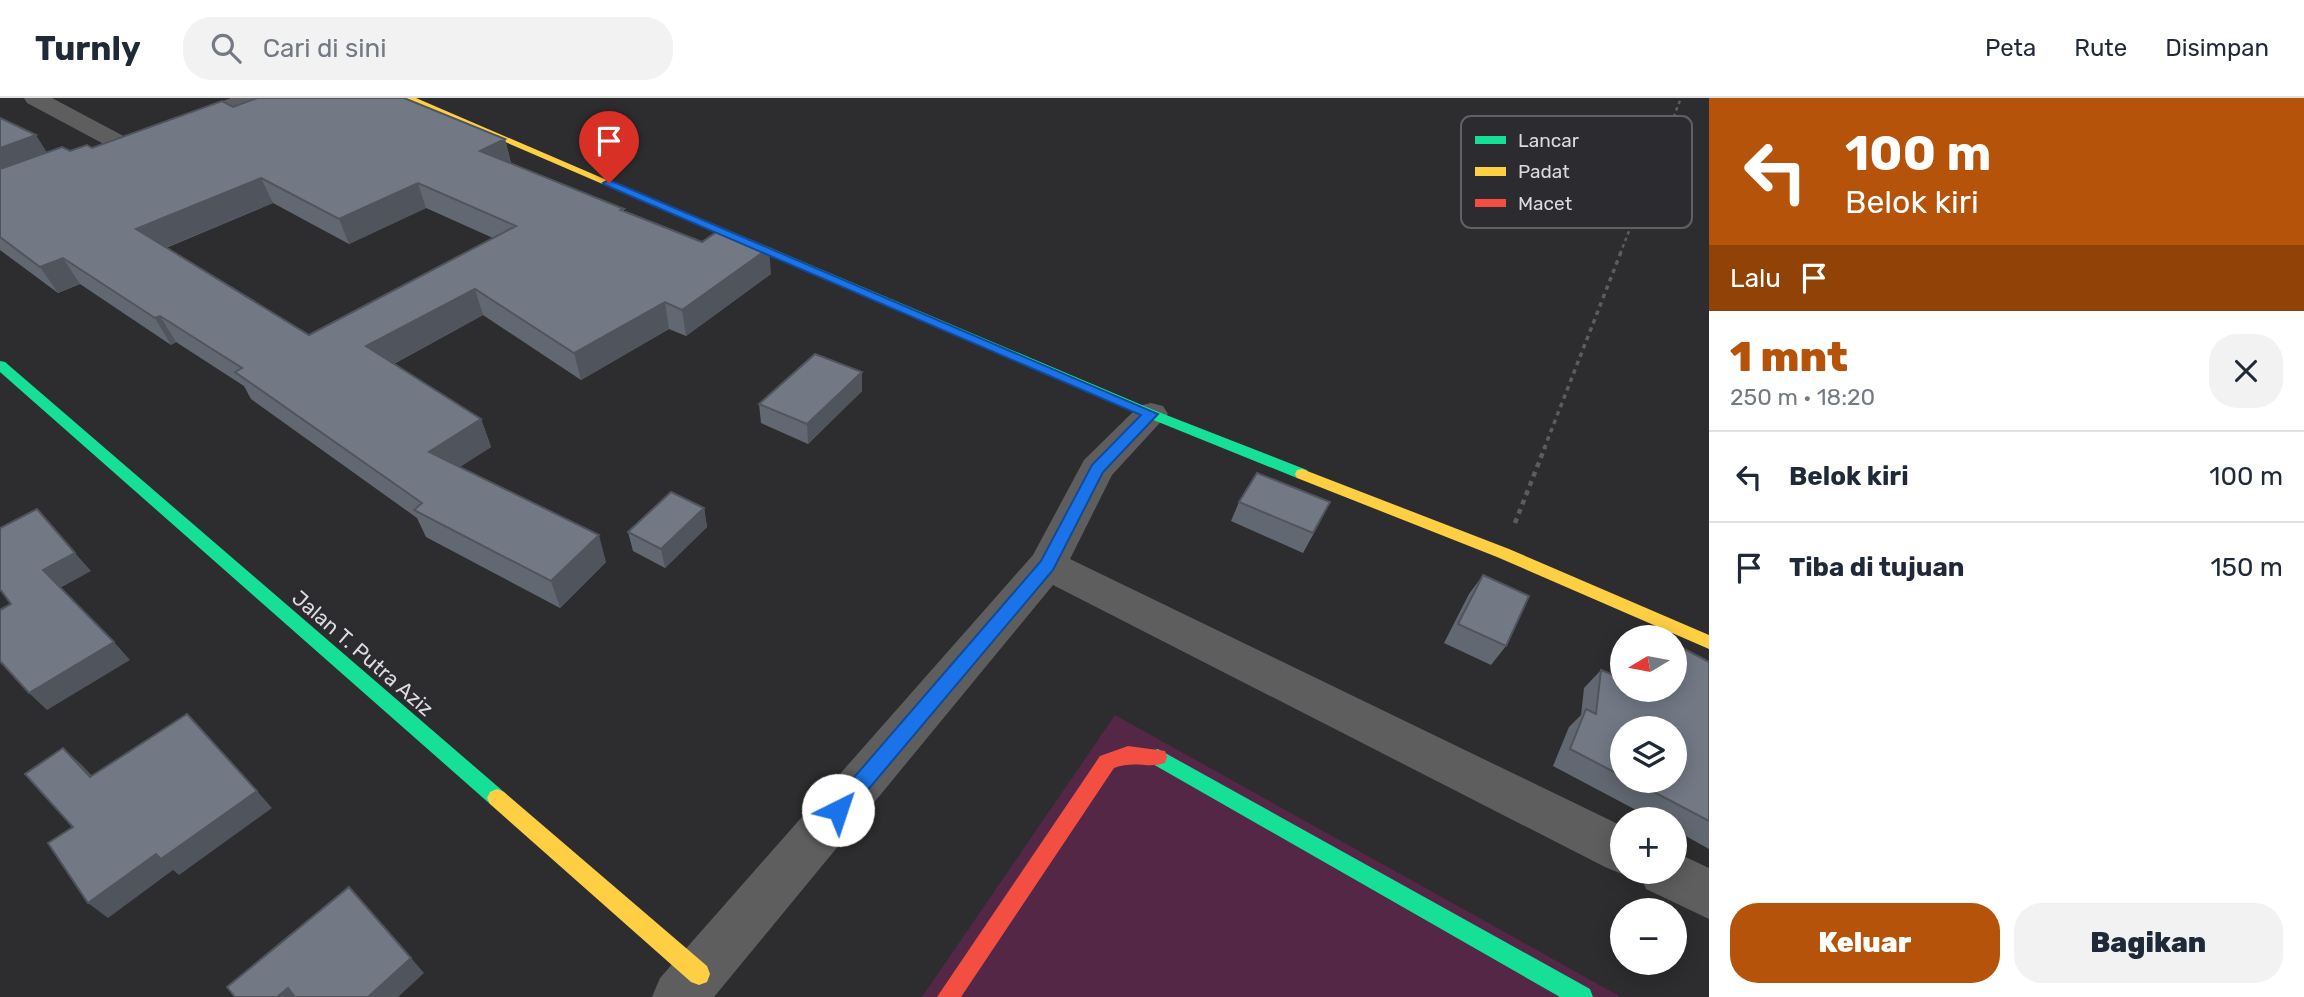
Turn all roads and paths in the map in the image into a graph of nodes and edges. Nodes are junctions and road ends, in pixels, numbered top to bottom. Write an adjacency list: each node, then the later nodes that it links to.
1 (36, 98): 6 (street)
2 (252, 98): 6 (street)
3 (408, 98): 10 (street)
4 (1681, 98): 5 (path)
5 (1674, 116)
6 (123, 145): 7 (street)
7 (98, 154)
8 (1630, 228): 11 (path)
9 (0, 365): 17 (street, Jalan T. Putra Aziz)
10 (1151, 414): 11 (street); 12 (street)
11 (1503, 553): 13 (street)
12 (1047, 565): 14 (street); 17 (street)
13 (1709, 642)
14 (1610, 845)
15 (1687, 883): 16 (street)
16 (1709, 894)
17 (689, 985)
18 (948, 997): 19 (street)
19 (1582, 997)

